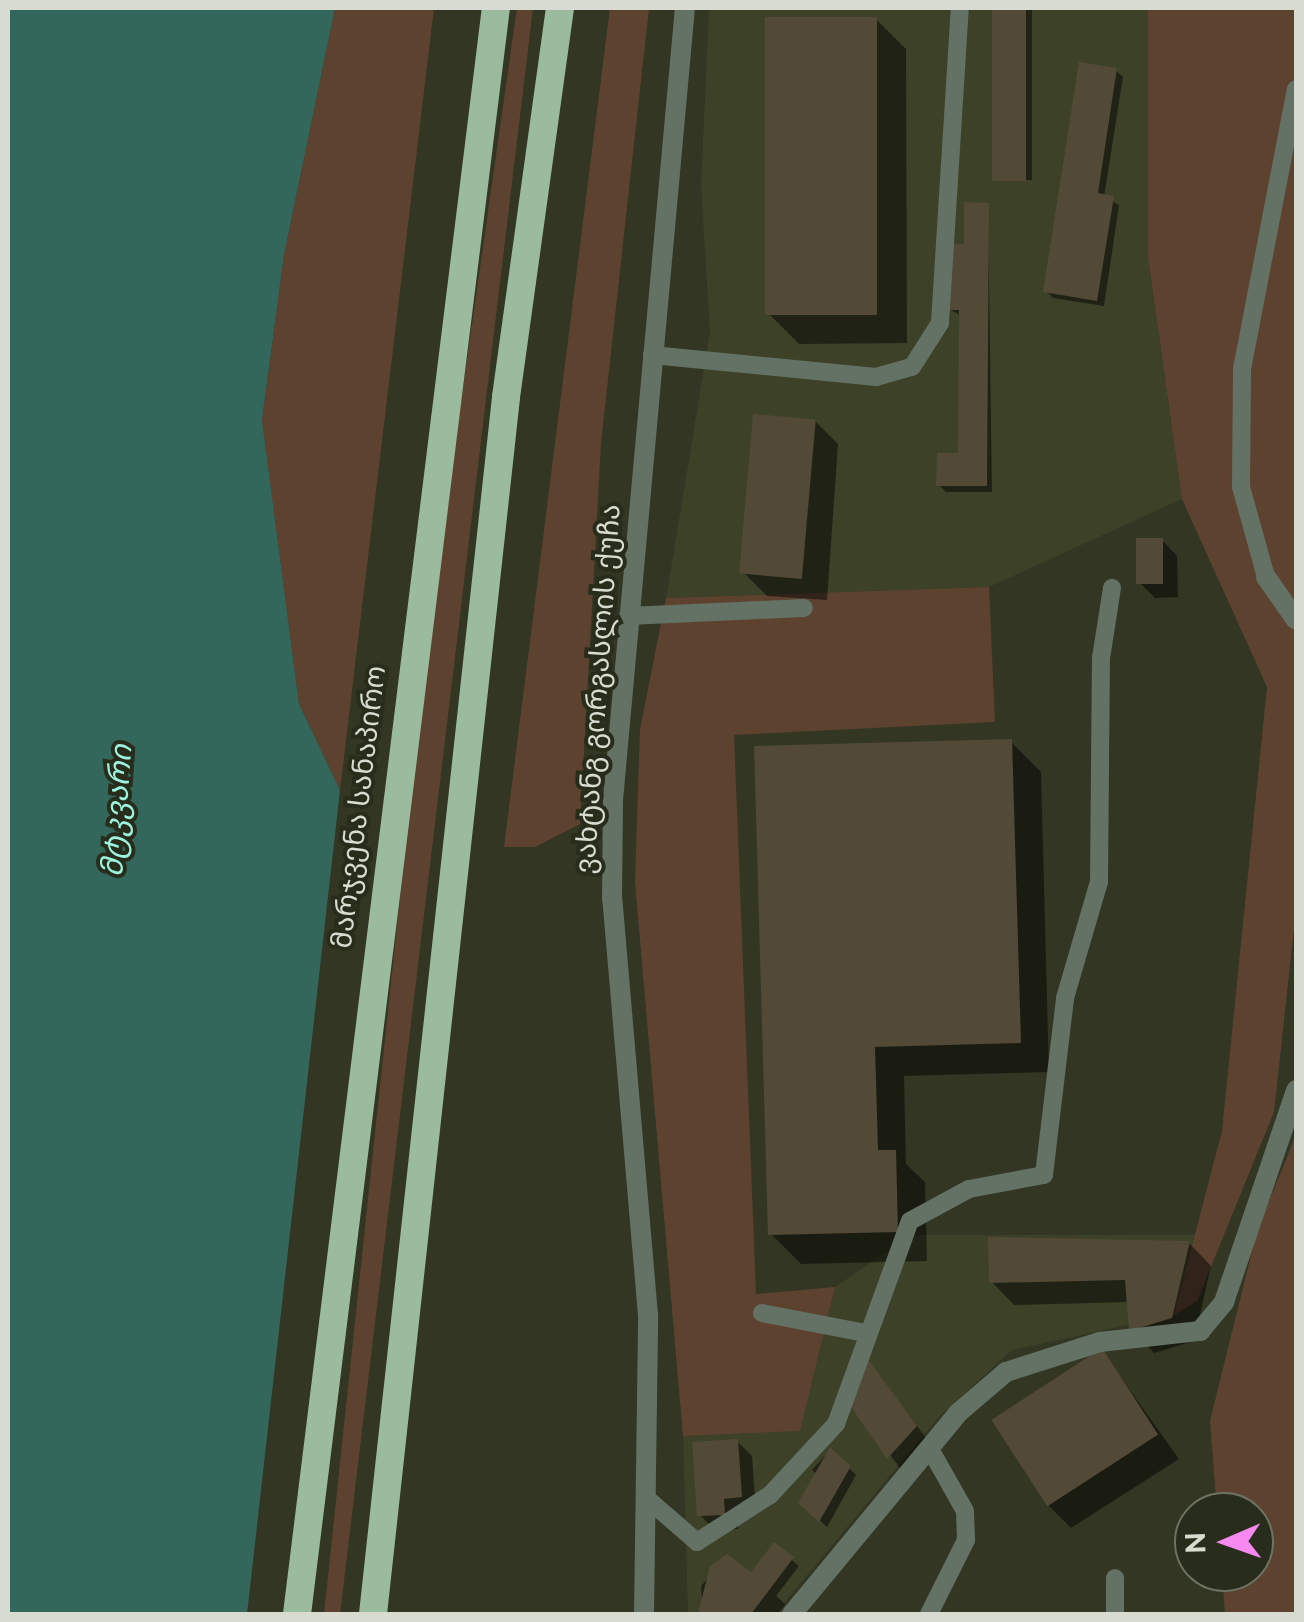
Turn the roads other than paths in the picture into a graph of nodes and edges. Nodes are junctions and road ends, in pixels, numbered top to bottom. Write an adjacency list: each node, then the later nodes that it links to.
1 (496, 8): 18 (highway, მარჯვენა სანაპირო)
2 (560, 8): 19 (highway)
3 (685, 8): 6 (street, ვახტანგ გორგასლის ქუჩა)
4 (960, 8): 6 (lane)
5 (1296, 88): 7 (lane)
6 (652, 355): 10 (street, ვახტანგ გორგასლის ქუჩა)
7 (1266, 577): 11 (street)
8 (1112, 588): 14 (lane)
9 (804, 608): 10 (lane)
10 (628, 616): 16 (street, ვახტანგ გორგასლის ქუჩა)
11 (1296, 620)
12 (1296, 1090): 15 (street)
13 (762, 1313): 14 (lane)
14 (866, 1333): 16 (lane)
15 (930, 1447): 21 (street); 22 (lane)
16 (651, 1502): 20 (street, ვახტანგ გორგასლის ქუჩა)
17 (1115, 1578): 23 (lane)
18 (296, 1614)
19 (373, 1614)
20 (644, 1614)
21 (792, 1614)
22 (928, 1614)
23 (1115, 1614)

